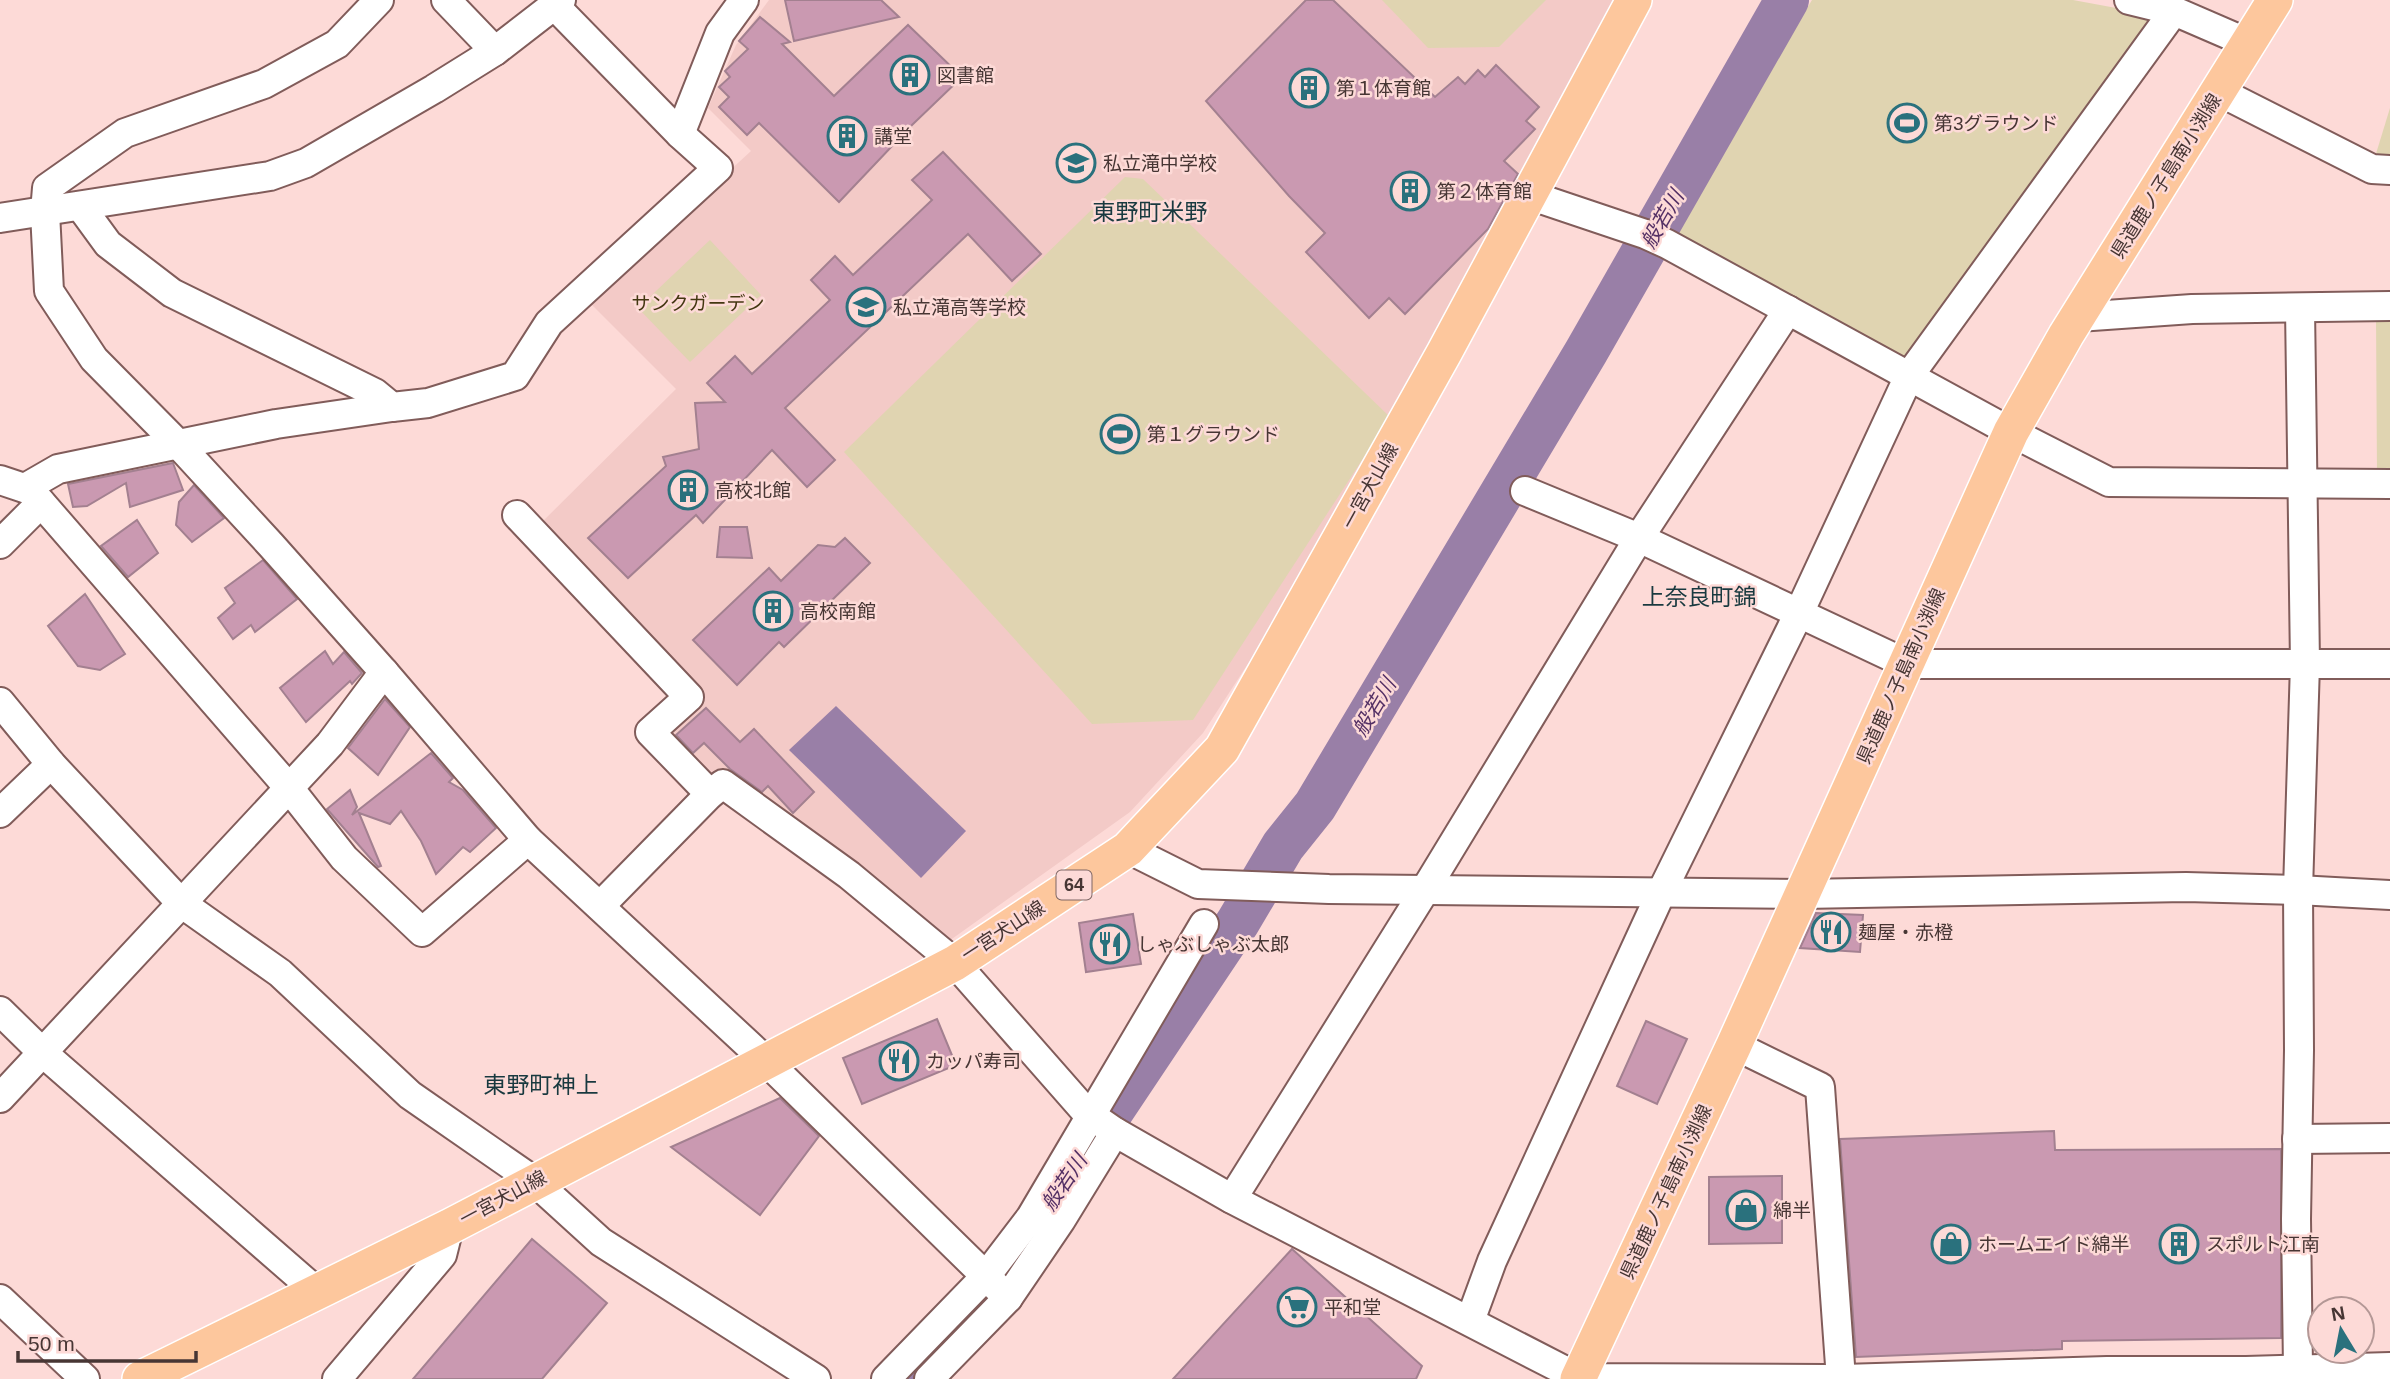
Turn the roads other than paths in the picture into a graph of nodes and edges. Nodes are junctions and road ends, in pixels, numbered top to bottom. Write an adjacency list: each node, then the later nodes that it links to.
1 (379, 0): 16 (street)
2 (446, 0): 10 (street)
3 (744, 0): 12 (street)
4 (1634, 0): 14 (main road, 一宮犬山線 / 64)
5 (2129, 0): 8 (street)
6 (2275, 0): 9 (main road, 県道鹿ノ子島南小渕線)
7 (558, 3): 10 (street); 12 (street)
8 (2174, 11): 9 (street); 22 (street)
9 (2248, 43): 11 (main road, 県道鹿ノ子島南小渕線)
10 (495, 51): 15 (street)
11 (2218, 91): 13 (street); 21 (main road, 県道鹿ノ子島南小渕線)
12 (680, 134): 23 (street)
13 (2390, 170)
14 (1529, 195): 20 (street); 44 (main road, 一宮犬山線 / 64)
15 (81, 206): 16 (street); 23 (street)
16 (45, 212): 17 (street); 25 (street)
17 (0, 218)
18 (2390, 306): 19 (street)
19 (2300, 308): 21 (street); 26 (street)
20 (1787, 310): 22 (street); 31 (street)
21 (2078, 317): 24 (main road, 県道鹿ノ子島南小渕線)
22 (1909, 376): 24 (street); 33 (street)
23 (391, 407): 25 (street)
24 (2011, 432): 26 (street); 34 (main road, 県道鹿ノ子島南小渕線)
25 (179, 445): 28 (street); 37 (street)
26 (2302, 484): 27 (street); 35 (street)
27 (2390, 484)
28 (22, 490): 32 (street); 40 (street)
29 (1525, 491): 31 (street)
30 (517, 515): 41 (street)
31 (1640, 538): 33 (street); 45 (street)
32 (0, 544)
33 (1799, 613): 34 (street); 47 (street)
34 (1907, 664): 35 (street); 48 (main road, 県道鹿ノ子島南小渕線)
35 (2305, 664): 36 (street); 46 (street)
36 (2390, 664)
37 (384, 673): 40 (street); 43 (street)
38 (0, 702): 39 (street)
39 (51, 764): 42 (street); 50 (street)
40 (289, 788): 43 (street); 50 (street)
41 (710, 794): 51 (street); 53 (street)
42 (0, 813)
43 (528, 840): 51 (street)
44 (1128, 849): 45 (street); 53 (main road, 一宮犬山線 / 64)
45 (1425, 890): 47 (street); 64 (street)
46 (2298, 890): 48 (street); 49 (street); 62 (street)
47 (1661, 893): 48 (street); 70 (street)
48 (1803, 894): 55 (main road, 県道鹿ノ子島南小渕線)
49 (2390, 895)
50 (181, 903): 56 (street); 63 (street)
51 (600, 906): 57 (street)
52 (1204, 925): 59 (street)
53 (955, 963): 57 (main road, 一宮犬山線 / 64); 59 (street)
54 (0, 1011): 56 (street)
55 (1734, 1045): 74 (main road, 県道鹿ノ子島南小渕線); 82 (street)
56 (43, 1052): 58 (street); 67 (street)
57 (766, 1061): 63 (main road, 一宮犬山線 / 64); 66 (street)
58 (0, 1098)
59 (1092, 1116): 60 (street); 66 (street)
60 (1115, 1132): 64 (street); 68 (street)
61 (2390, 1138): 62 (street)
62 (2297, 1139): 72 (street)
63 (534, 1181): 65 (main road, 一宮犬山線 / 64); 78 (street)
64 (1232, 1199): 70 (street)
65 (449, 1227): 67 (main road, 一宮犬山線 / 64); 77 (street)
66 (986, 1276): 68 (street); 79 (street)
67 (316, 1290): 76 (main road, 一宮犬山線 / 64)
68 (1007, 1298): 80 (street)
69 (0, 1299): 75 (street)
70 (1470, 1321): 74 (street)
71 (2390, 1367): 72 (street)
72 (2298, 1368): 73 (street)
73 (2246, 1375): 82 (street)
74 (1579, 1378): 81 (street)
75 (85, 1379)
76 (139, 1379)
77 (337, 1379)
78 (816, 1379)
79 (886, 1379)
80 (929, 1379)
81 (1825, 1379)
82 (1842, 1379)

